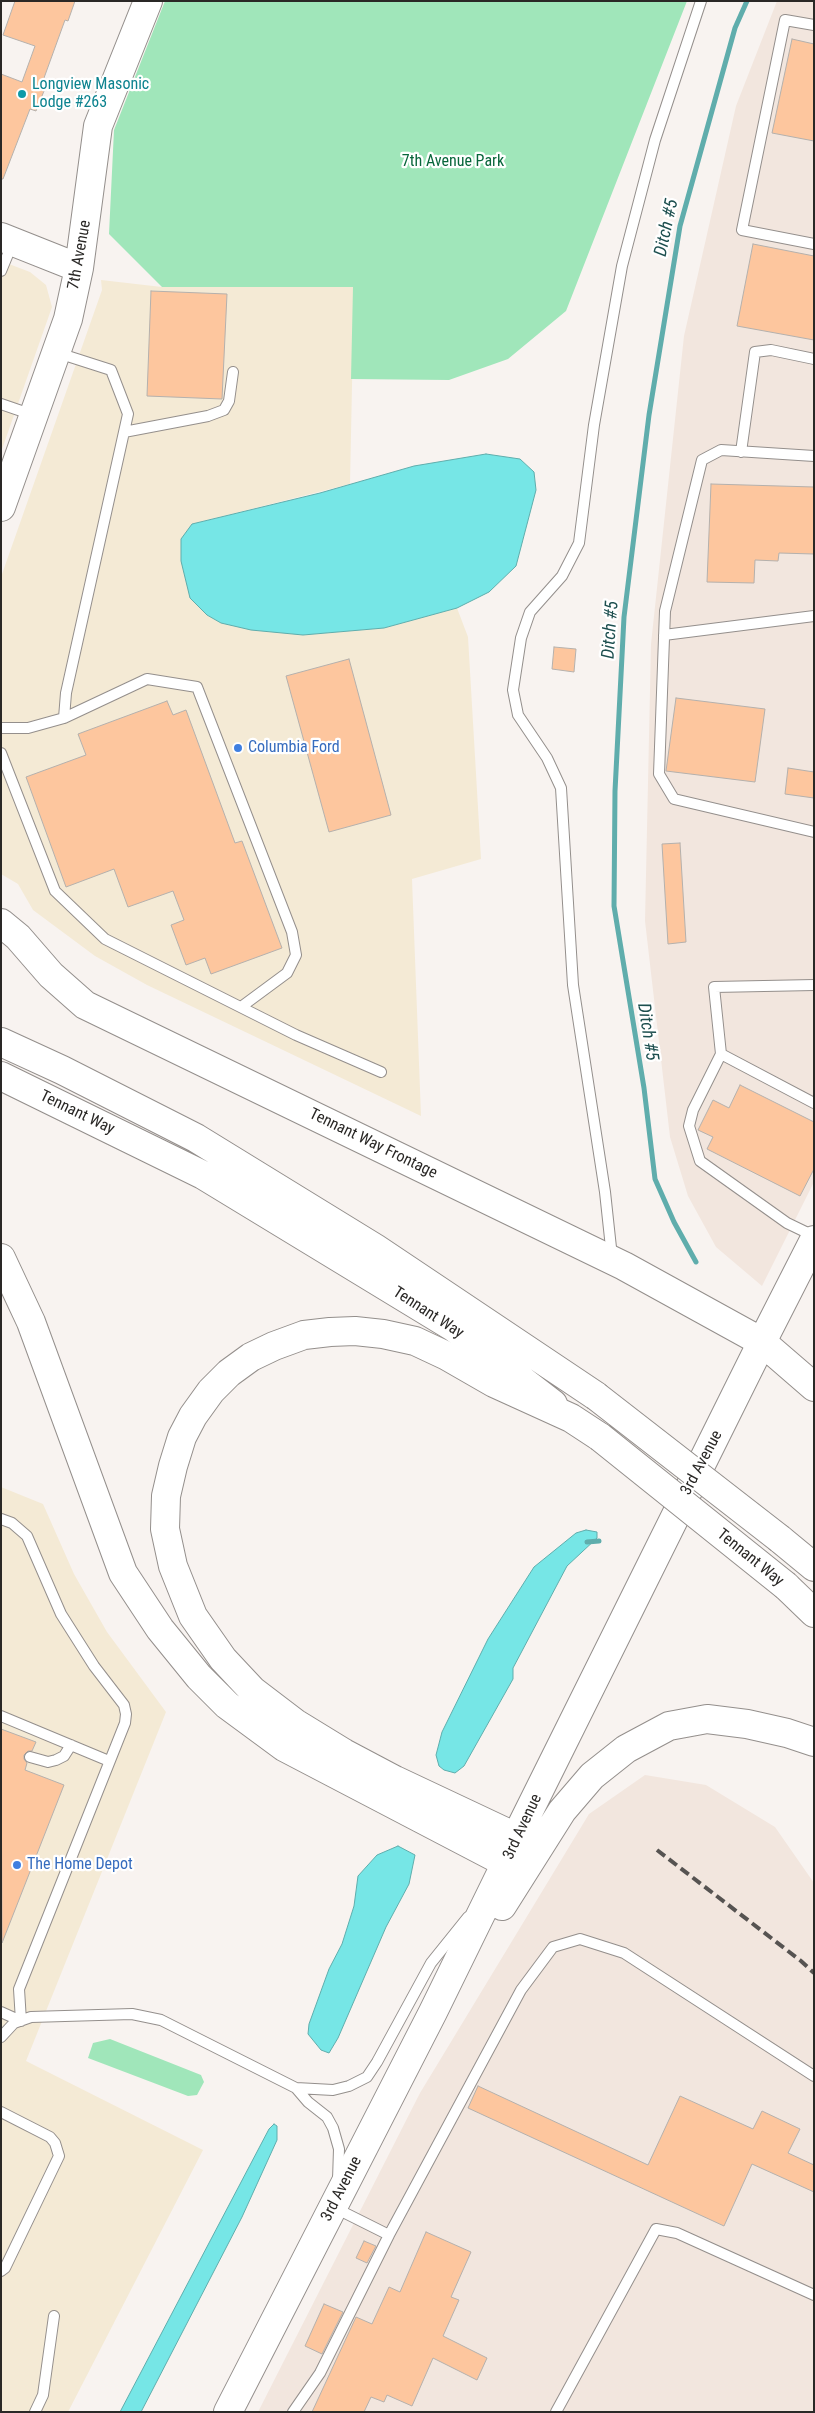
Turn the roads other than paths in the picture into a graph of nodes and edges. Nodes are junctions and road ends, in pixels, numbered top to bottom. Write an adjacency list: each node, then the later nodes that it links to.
1 (148, 1): 6 (main road, 7th Avenue)
2 (701, 1): 33 (lane)
3 (814, 26): 5 (lane)
4 (7, 240): 6 (main road); 7 (lane)
5 (814, 244)
6 (79, 268): 8 (main road, 7th Avenue)
7 (1, 271)
8 (56, 352): 12 (main road, 7th Avenue); 13 (lane)
9 (814, 359): 14 (lane)
10 (233, 372): 13 (lane)
11 (1, 404): 12 (lane)
12 (34, 415): 16 (main road, 7th Avenue)
13 (124, 432): 19 (lane)
14 (742, 452): 15 (lane); 18 (lane)
15 (814, 456)
16 (1, 507)
17 (814, 616): 18 (lane)
18 (664, 635): 22 (lane)
19 (64, 718): 20 (lane); 25 (lane)
20 (1, 728)
21 (1, 753): 25 (lane)
22 (814, 832)
23 (1, 923): 33 (main road, Tennant Way Frontage)
24 (814, 985): 27 (lane)
25 (241, 1007): 28 (lane)
26 (1, 1042): 38 (main road, Tennant Way, bridge)
27 (721, 1054): 30 (lane); 31 (lane)
28 (381, 1072)
29 (1, 1076): 36 (main road, Tennant Way)
30 (814, 1103)
31 (814, 1238): 34 (main road, 3rd Avenue)
32 (1, 1258): 46 (main road)
33 (612, 1260): 34 (main road, Tennant Way Frontage)
34 (762, 1342): 35 (main road, Tennant Way Frontage); 45 (main road, 3rd Avenue)
35 (814, 1387)
36 (571, 1418): 39 (main road, Tennant Way, bridge); 45 (main road)
37 (1, 1518): 44 (lane)
38 (814, 1567)
39 (814, 1613)
40 (1, 1716): 42 (lane)
41 (814, 1742): 49 (main road)
42 (71, 1745): 43 (lane); 44 (lane)
43 (30, 1757)
44 (109, 1761): 50 (lane)
45 (516, 1837): 46 (main road, 3rd Avenue)
46 (506, 1864): 47 (main road, 3rd Avenue)
47 (492, 1892): 49 (main road, 3rd Avenue); 53 (lane)
48 (1, 2012): 50 (lane)
49 (433, 2012): 55 (main road, 3rd Avenue)
50 (21, 2020): 51 (lane); 53 (lane)
51 (1, 2037)
52 (814, 2076): 56 (lane)
53 (296, 2088): 55 (lane)
54 (1, 2112): 57 (lane)
55 (335, 2203): 56 (lane); 61 (main road, 3rd Avenue)
56 (389, 2235): 62 (lane)
57 (1, 2271)
58 (814, 2295): 63 (lane)
59 (54, 2316): 60 (lane)
60 (35, 2412)
61 (228, 2412)
62 (293, 2412)
63 (556, 2412)

